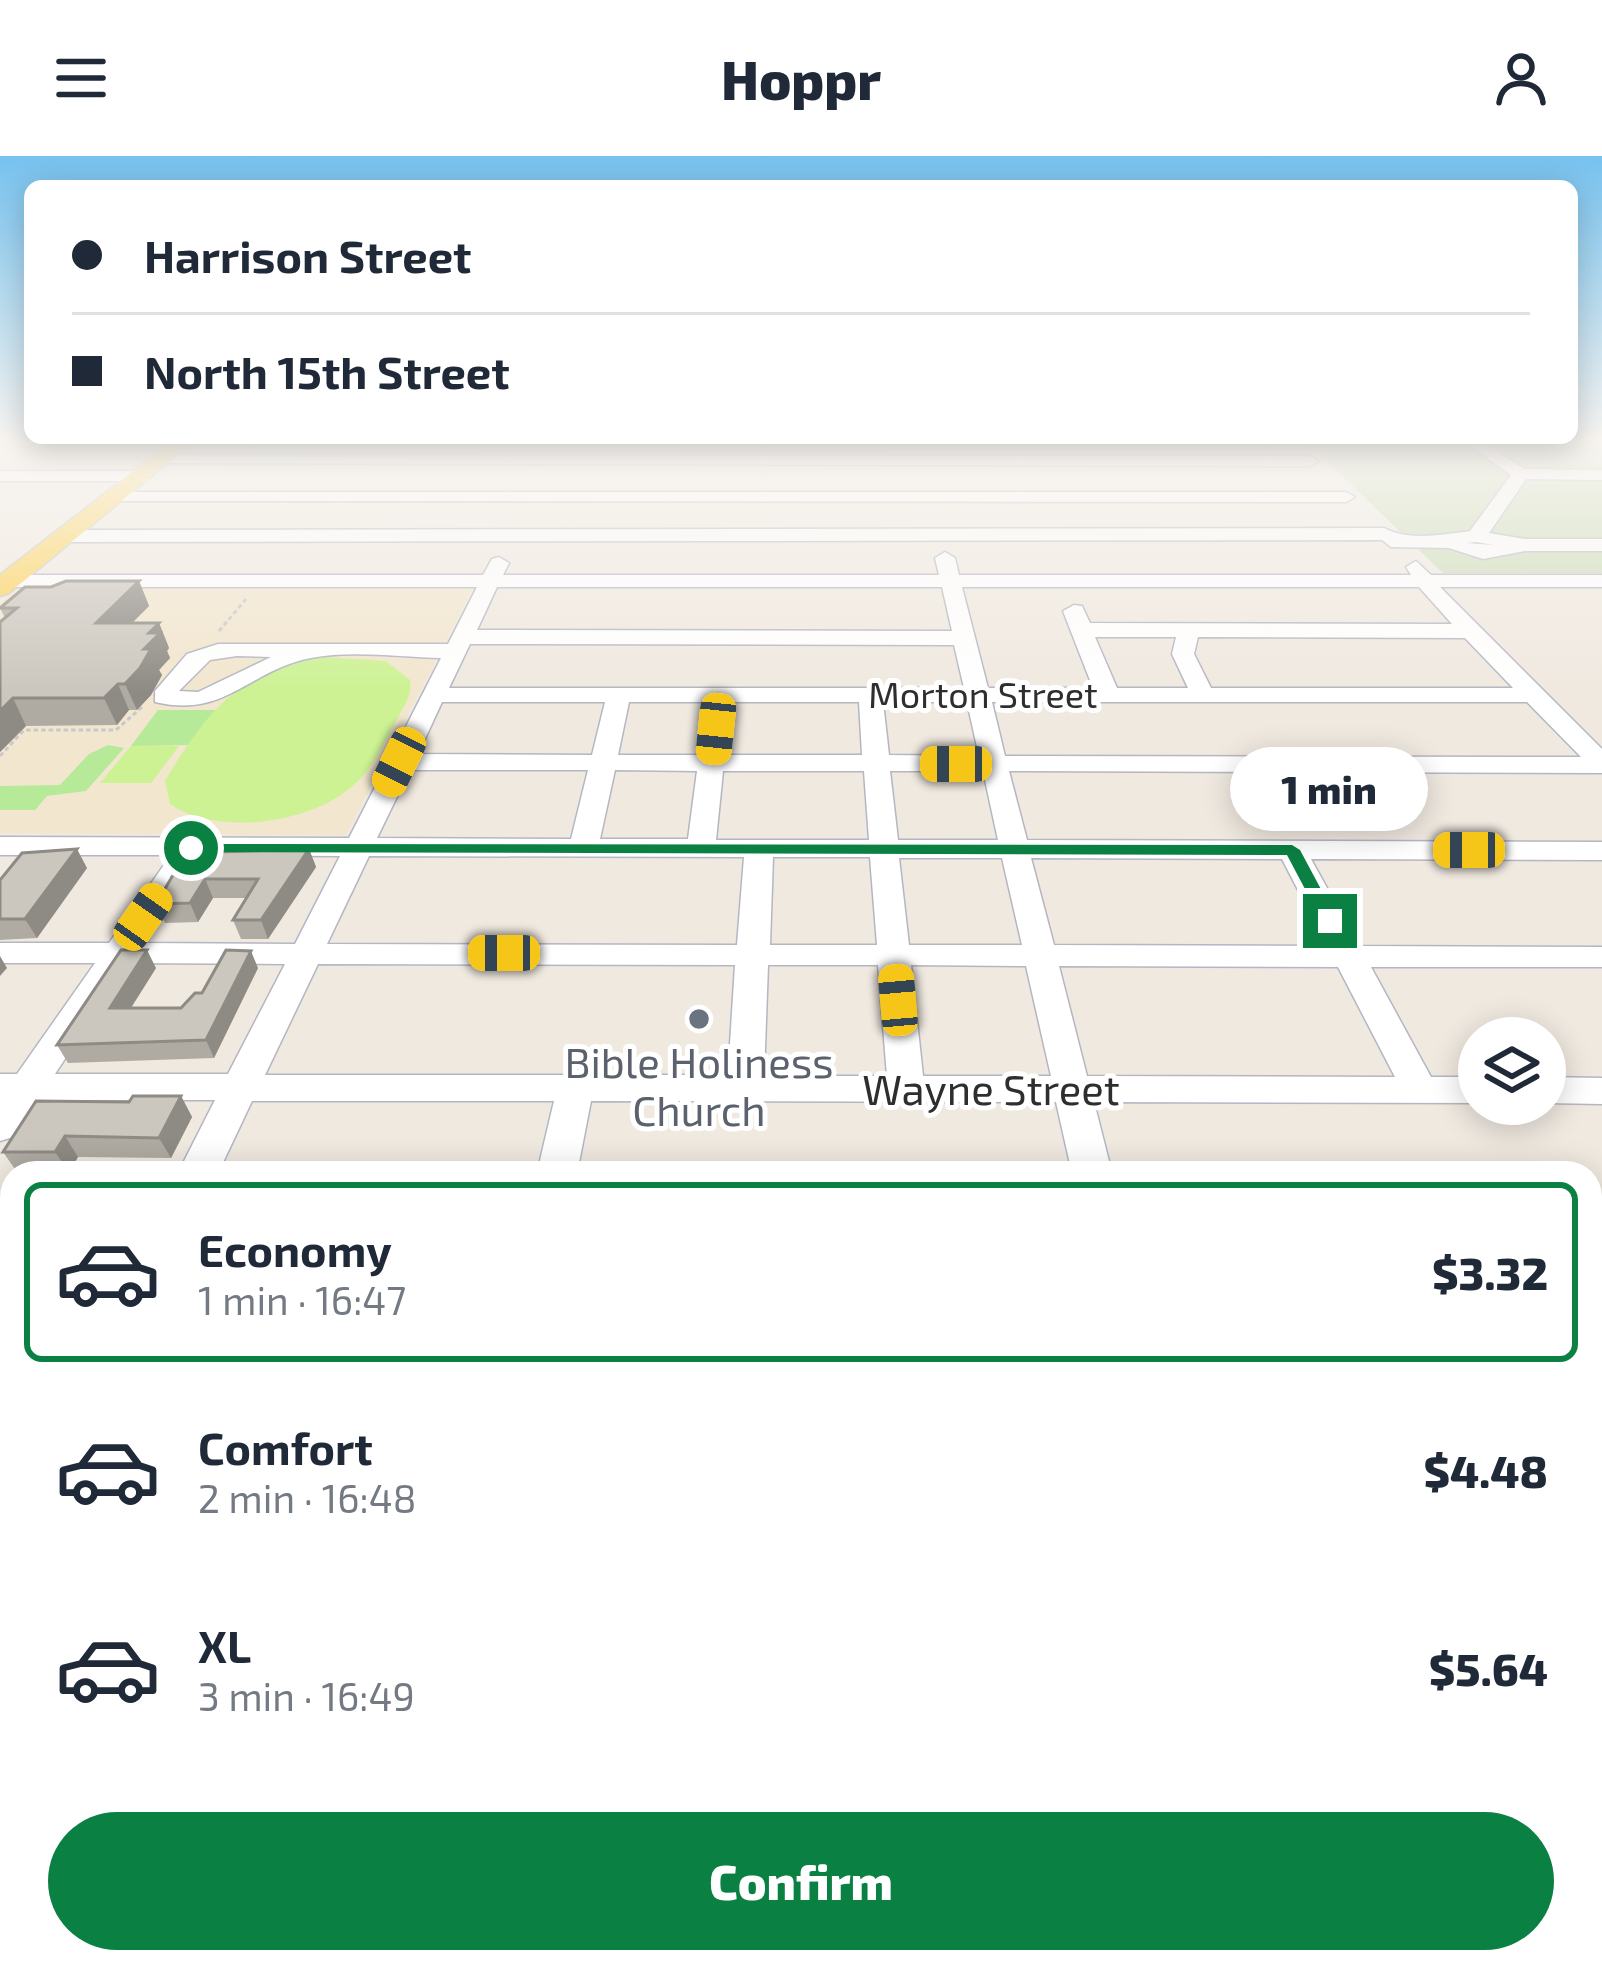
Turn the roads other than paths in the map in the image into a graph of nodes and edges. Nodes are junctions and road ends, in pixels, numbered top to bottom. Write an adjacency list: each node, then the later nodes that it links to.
1 (82, 523): 18 (main road)
2 (195, 523): 22 (street)
3 (308, 523): 26 (street)
4 (424, 523): 27 (street)
5 (518, 523): 13 (street)
6 (630, 523): 14 (street)
7 (737, 523): 15 (street)
8 (834, 523): 16 (street)
9 (936, 523): 17 (street)
10 (1150, 523): 25 (street)
11 (1373, 523): 20 (street)
12 (1488, 523): 19 (street)
13 (512, 535): 14 (street); 27 (street); 28 (street)
14 (626, 535): 15 (street); 29 (street)
15 (735, 535): 16 (street); 30 (street)
16 (835, 535): 17 (street); 31 (street)
17 (939, 535): 25 (street); 32 (street)
18 (65, 536): 22 (street); 36 (main road)
19 (1476, 536): 21 (street); 23 (street)
20 (1388, 537): 21 (street); 25 (street); 34 (street)
21 (1453, 542): 23 (street)
22 (174, 543): 26 (street)
23 (1526, 545): 24 (street)
24 (1602, 545)
25 (1172, 557): 33 (street); 34 (street)
26 (279, 558): 27 (street); 27 (street); 36 (street)
27 (401, 558): 28 (street)
28 (490, 580): 29 (street); 41 (street)
29 (614, 580): 30 (street)
30 (730, 580): 31 (street)
31 (838, 580): 32 (street)
32 (950, 580): 33 (street); 40 (street)
33 (1062, 580): 37 (street)
34 (1428, 580): 35 (street); 39 (street)
35 (1602, 580)
36 (3, 583)
37 (1083, 630): 38 (street); 48 (street)
38 (1184, 631): 39 (street); 49 (street)
39 (1470, 631): 50 (street)
40 (965, 638): 41 (street); 47 (street)
41 (458, 644): 42 (street); 43 (street)
42 (308, 651): 42 (street)
43 (431, 695): 44 (street, Morton Street); 51 (street)
44 (619, 695): 45 (street, Morton Street); 52 (street)
45 (719, 695): 46 (street, Morton Street); 53 (street)
46 (870, 695): 47 (street, Morton Street); 54 (street)
47 (979, 695): 48 (street, Morton Street); 55 (street)
48 (1108, 695): 49 (street, Morton Street)
49 (1203, 695): 50 (street, Morton Street)
50 (1534, 695): 56 (street)
51 (399, 762): 52 (street); 59 (street)
52 (600, 763): 53 (street); 60 (street)
53 (712, 763): 54 (street); 61 (street)
54 (876, 764): 55 (street); 63 (street)
55 (996, 764): 56 (street); 64 (street)
56 (1602, 765)
57 (12, 846): 58 (street); 67 (street)
58 (191, 848): 59 (street); 69 (street)
59 (357, 848): 60 (street); 70 (street)
60 (583, 848): 61 (street)
61 (701, 848): 62 (street)
62 (759, 848): 63 (street); 75 (street)
63 (884, 849): 64 (street); 71 (street)
64 (1016, 849): 65 (street); 72 (street)
65 (1292, 850): 66 (street); 73 (street)
66 (1602, 851)
67 (0, 873)
68 (0, 952): 69 (street)
69 (119, 952): 70 (street); 76 (street)
70 (306, 952): 75 (street); 77 (street)
71 (894, 955): 72 (street); 75 (street); 80 (street)
72 (1041, 955): 73 (street); 81 (street)
73 (1349, 957): 74 (street); 82 (street)
74 (1602, 957)
75 (752, 958): 79 (street)
76 (13, 1087): 77 (street, Wayne Street); 86 (street)
77 (239, 1088): 78 (street, Wayne Street); 87 (street)
78 (575, 1089): 79 (street, Wayne Street); 88 (street)
79 (745, 1089): 80 (street, Wayne Street)
80 (906, 1090): 81 (street, Wayne Street)
81 (1072, 1090): 82 (street, Wayne Street); 89 (street)
82 (1420, 1090): 83 (street, Wayne Street)
83 (1458, 1090)
84 (1566, 1090): 85 (street)
85 (1602, 1090)
86 (0, 1126)
87 (204, 1161)
88 (560, 1161)
89 (1089, 1161)

